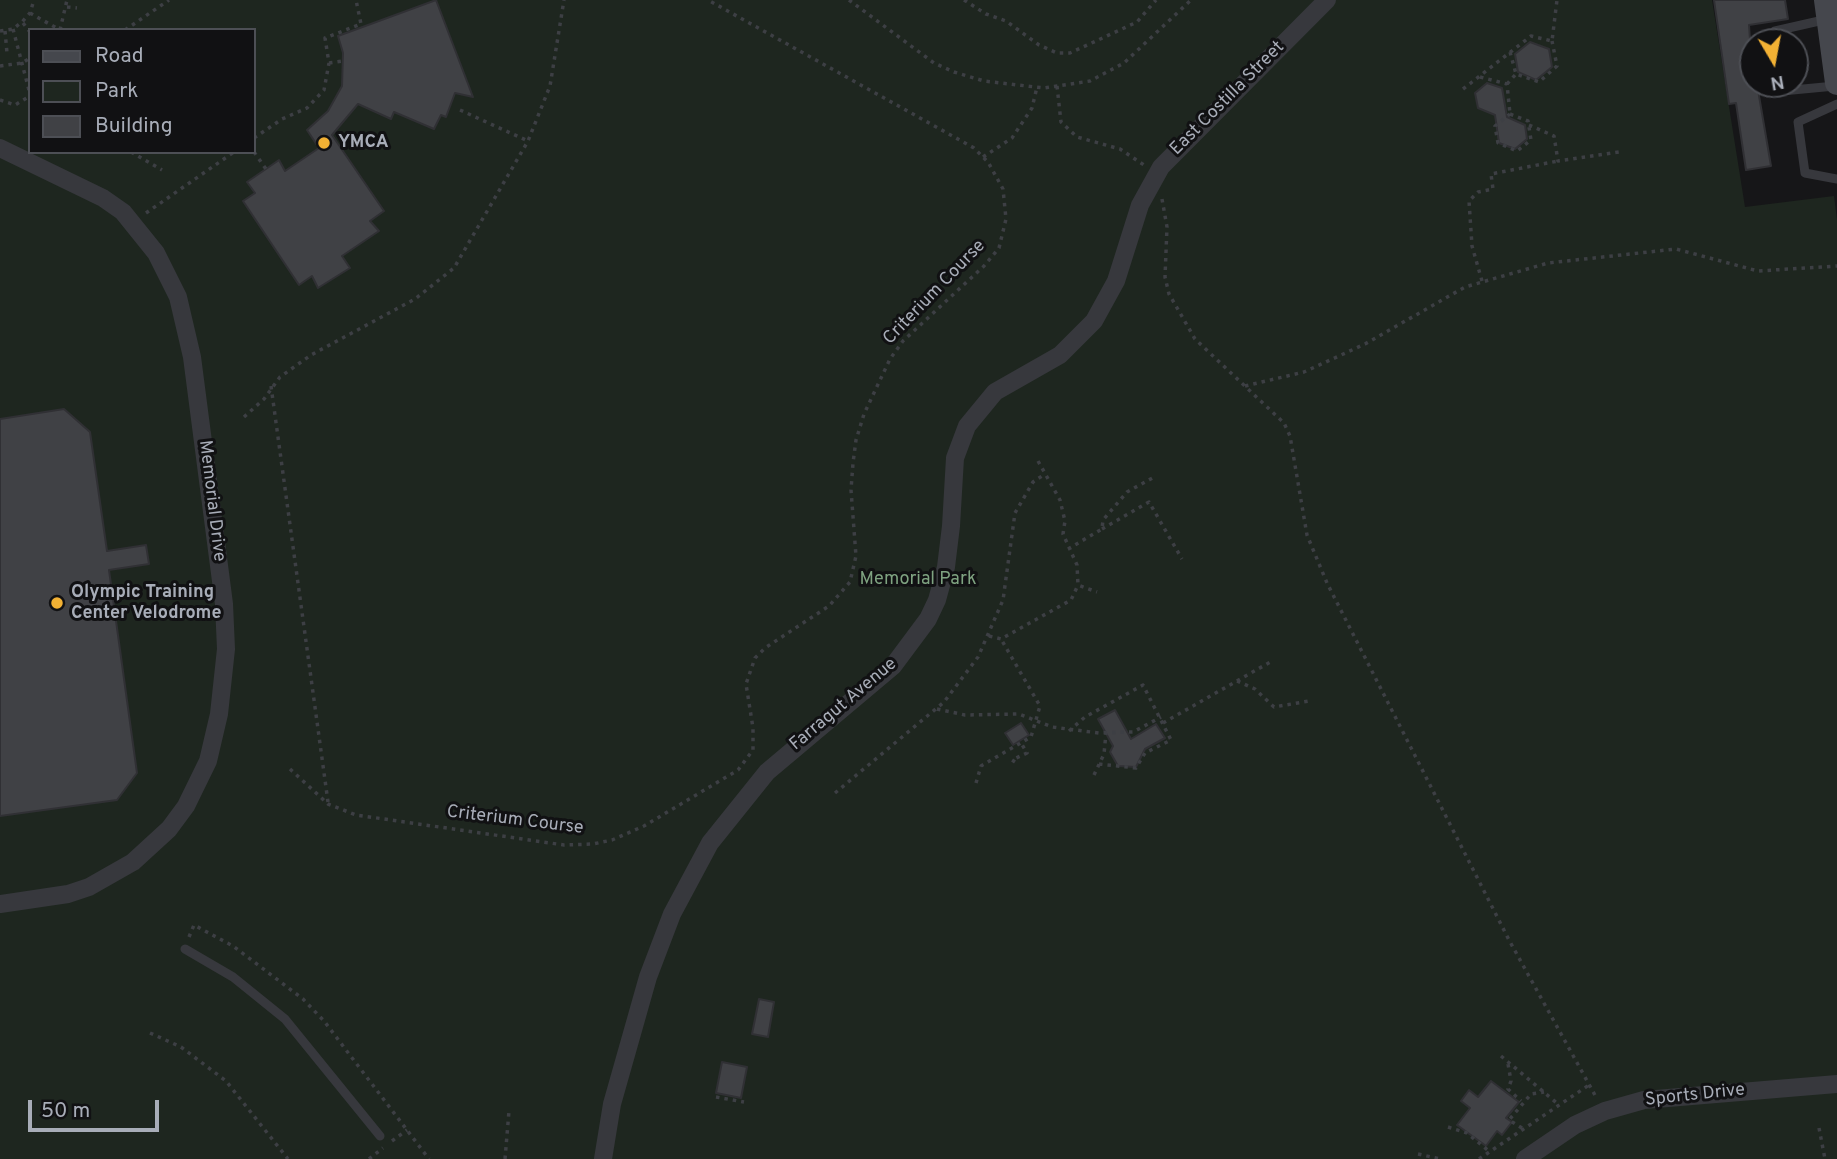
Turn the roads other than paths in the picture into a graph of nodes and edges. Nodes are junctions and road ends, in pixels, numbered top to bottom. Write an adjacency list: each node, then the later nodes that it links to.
1 (1327, 0): 9 (street, East Costilla Street)
2 (1831, 12): 3 (lane); 4 (main road)
3 (1781, 28)
4 (1837, 84): 5 (lane)
5 (1809, 88)
6 (1837, 104): 8 (lane)
7 (0, 148): 10 (street, Memorial Drive)
8 (1837, 178)
9 (1140, 205): 14 (street, Farragut Avenue)
10 (0, 904)
11 (185, 949): 13 (lane)
12 (1837, 1084): 15 (street, Sports Drive)
13 (380, 1136)
14 (603, 1159)
15 (1525, 1159)

